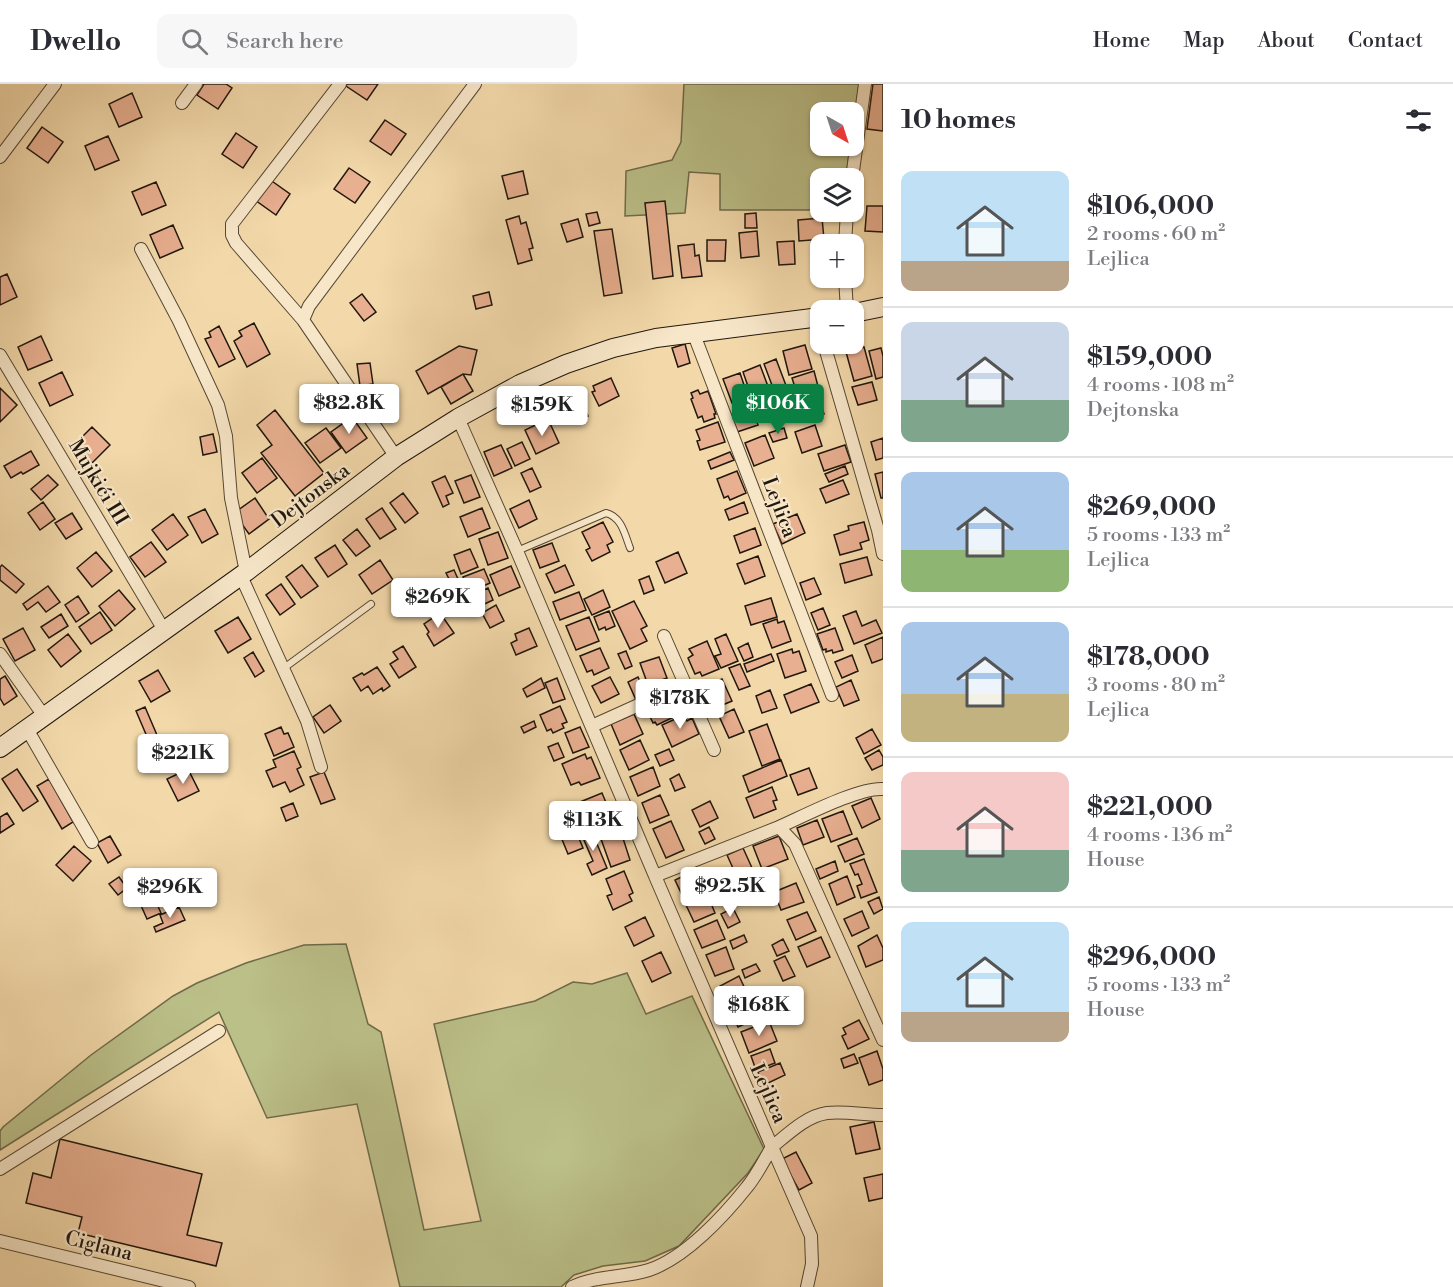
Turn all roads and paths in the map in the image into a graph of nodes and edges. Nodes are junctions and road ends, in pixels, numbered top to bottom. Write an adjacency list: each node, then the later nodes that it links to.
1 (55, 84): 7 (street)
2 (196, 84): 6 (street)
3 (340, 84): 12 (street)
4 (475, 84): 12 (street)
5 (866, 84): 8 (street)
6 (182, 103)
7 (0, 157)
8 (853, 168)
9 (141, 249): 22 (street)
10 (883, 307): 11 (main road)
11 (864, 311)
12 (303, 320): 18 (street)
13 (810, 323): 14 (main road, Dejtonska)
14 (693, 332): 17 (main road, Dejtonska); 29 (street, Lejlica)
15 (827, 354): 21 (street)
16 (0, 355): 24 (street, Mujkići III)
17 (458, 417): 18 (main road, Dejtonska); 20 (street, Lejlica)
18 (396, 457): 22 (main road, Dejtonska)
19 (630, 548): 20 (lane)
20 (517, 550): 31 (street, Lejlica)
21 (883, 554)
22 (244, 574): 24 (main road, Dejtonska); 27 (street)
23 (371, 604): 27 (lane)
24 (164, 630): 30 (main road, Dejtonska)
25 (664, 636): 28 (street)
26 (0, 654): 30 (street)
27 (283, 668): 35 (street)
28 (685, 684): 31 (street); 34 (street)
29 (832, 695)
30 (44, 716): 32 (main road, Dejtonska)
31 (592, 726): 39 (street, Lejlica)
32 (27, 729): 33 (main road, Dejtonska); 38 (street)
33 (0, 748)
34 (714, 750)
35 (321, 767)
36 (883, 789): 37 (street)
37 (779, 827): 39 (street); 41 (street)
38 (92, 842)
39 (655, 876): 43 (street, Lejlica)
40 (219, 1031): 44 (street)
41 (883, 1040)
42 (883, 1115): 43 (street, Lejlica)
43 (772, 1147): 47 (street); 48 (street)
44 (0, 1169)
45 (0, 1241): 46 (street, Ciglana)
46 (189, 1287)
47 (572, 1287)
48 (807, 1287)

